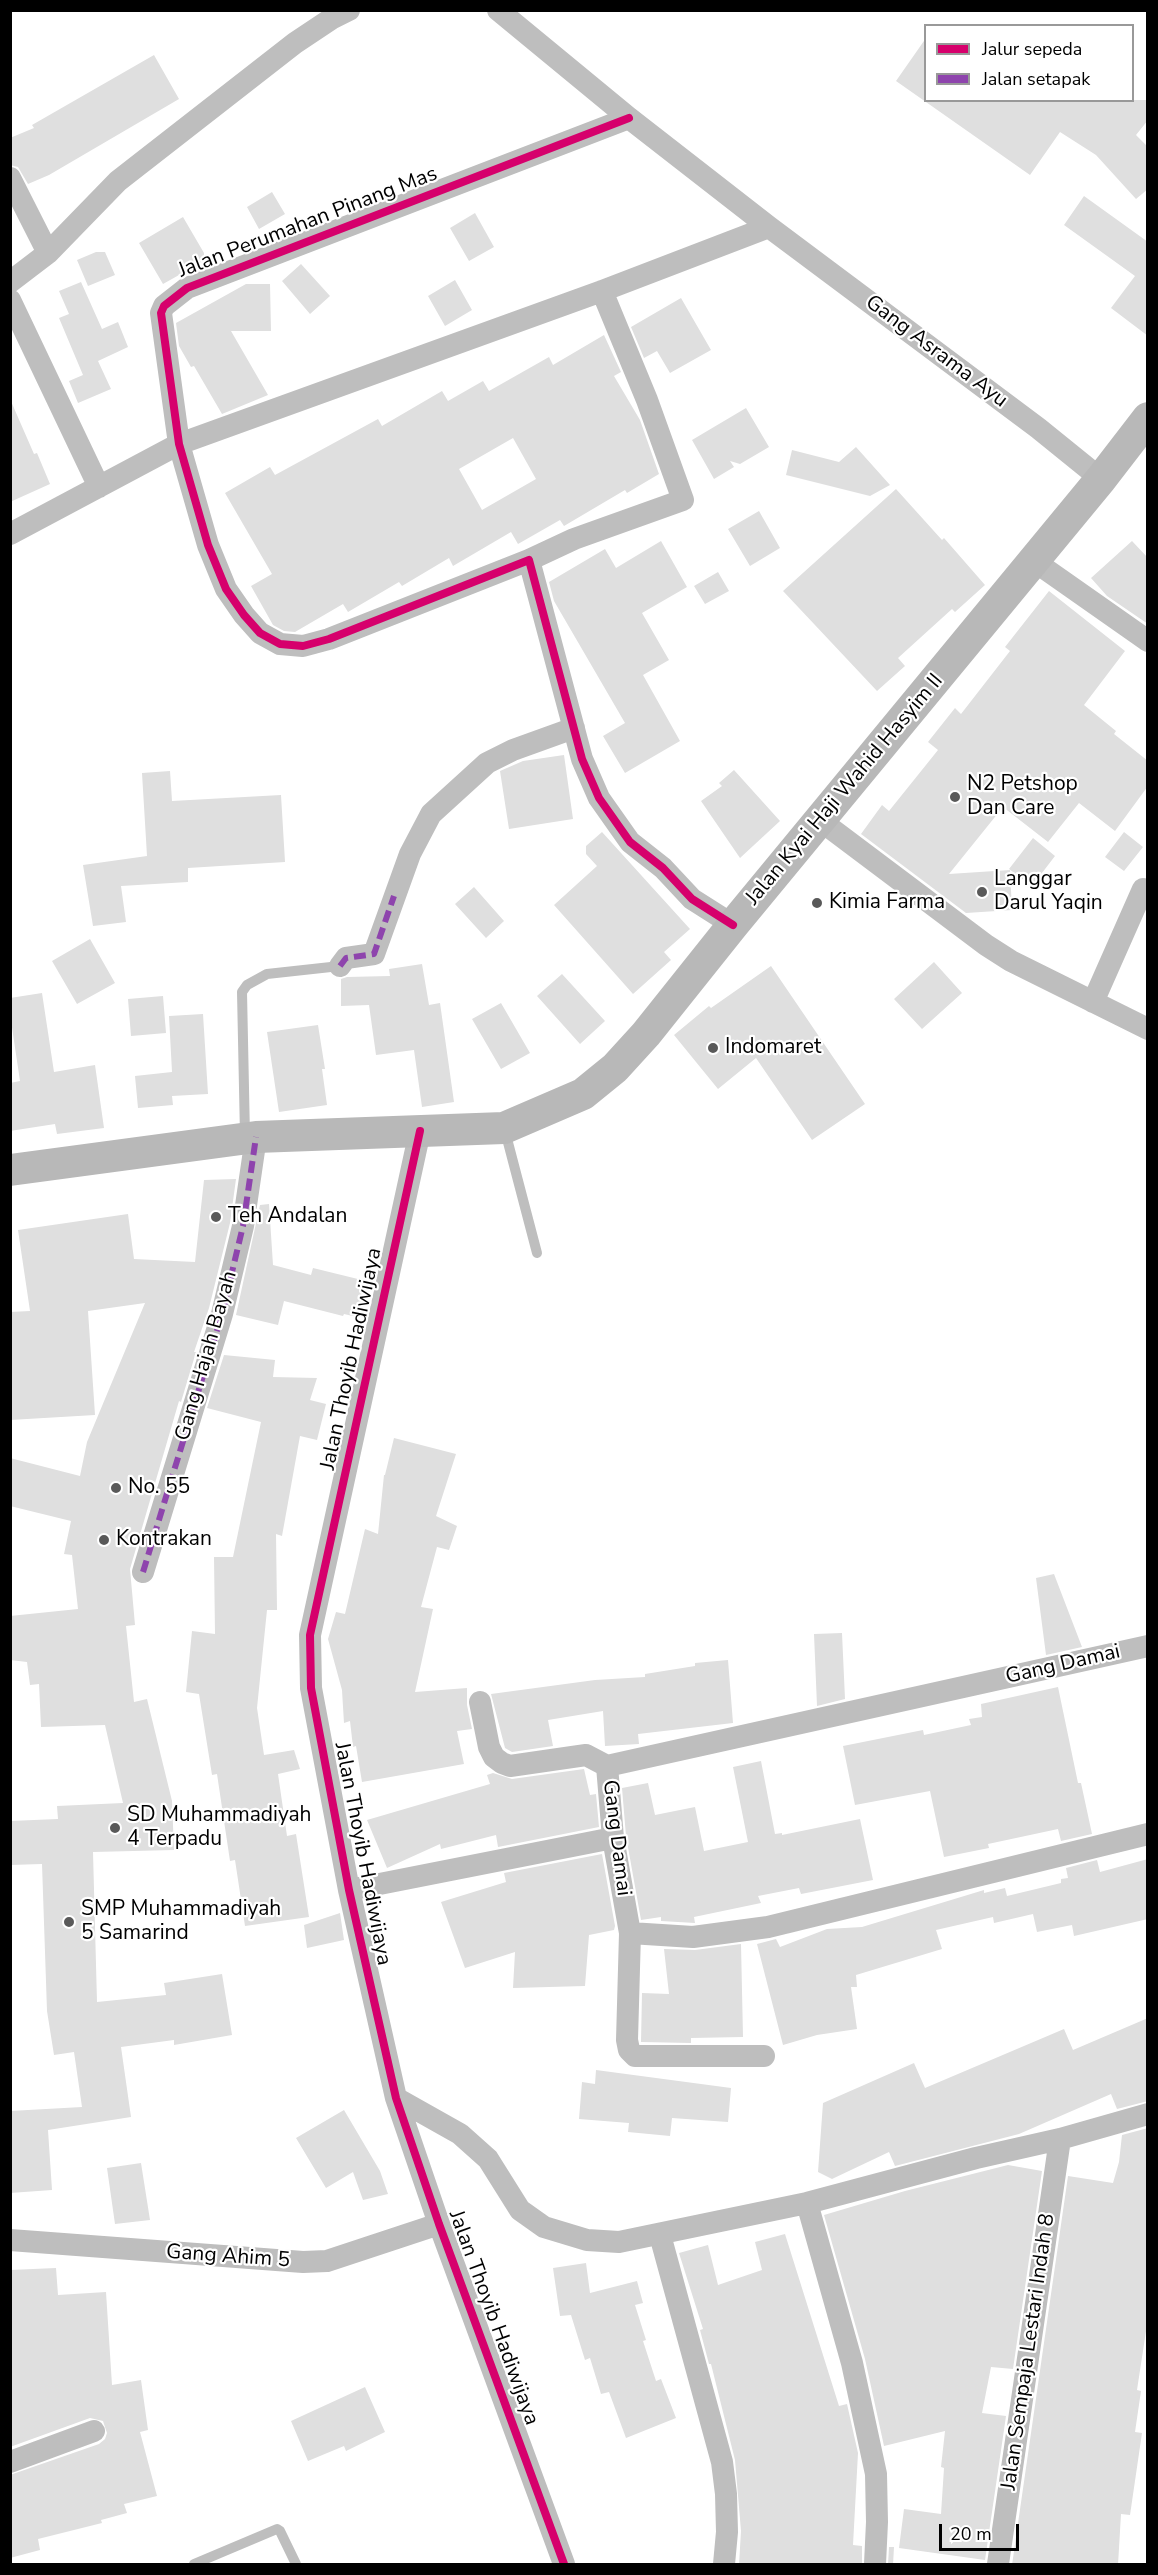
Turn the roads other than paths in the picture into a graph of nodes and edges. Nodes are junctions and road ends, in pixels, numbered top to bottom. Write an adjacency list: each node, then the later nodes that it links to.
1 (498, 10): 3 (street, Gang Asrama Ayu)
2 (335, 13): 6 (street)
3 (629, 118): 5 (street, Gang Asrama Ayu); 11 (street, Jalan Perumahan Pinang Mas)
4 (10, 178): 6 (street)
5 (770, 227): 8 (street); 12 (street, Gang Asrama Ayu)
6 (48, 253): 7 (street)
7 (10, 282)
8 (602, 291): 11 (street); 15 (street, Jalan Perumahan Pinang Mas)
9 (10, 300): 13 (street)
10 (1148, 418): 12 (street, Jalan Kyai Haji Wahid Hasyim II)
11 (179, 444): 13 (street); 15 (street, Jalan Perumahan Pinang Mas)
12 (1101, 479): 16 (street, Jalan Kyai Haji Wahid Hasyim II)
13 (99, 487): 14 (street)
14 (10, 534)
15 (529, 560): 18 (street)
16 (1034, 561): 17 (street); 19 (street, Jalan Kyai Haji Wahid Hasyim II)
17 (1148, 641)
18 (574, 728): 21 (street); 22 (street)
19 (821, 821): 21 (street, Jalan Kyai Haji Wahid Hasyim II); 23 (street)
20 (1143, 889): 23 (street)
21 (733, 926): 25 (street, Jalan Kyai Haji Wahid Hasyim II)
22 (340, 966): 27 (lane)
23 (1093, 1002): 24 (street)
24 (1148, 1029)
25 (504, 1128): 26 (street, Jalan Kyai Haji Wahid Hasyim II); 29 (lane)
26 (420, 1131): 27 (street, Jalan Kyai Haji Wahid Hasyim II); 36 (street, Jalan Thoyib Hadiwijaya)
27 (250, 1137): 28 (street, Jalan Kyai Haji Wahid Hasyim II); 30 (street, Gang Hajah Bayah)
28 (10, 1170)
29 (537, 1253)
30 (143, 1572)
31 (1148, 1646): 33 (street, Gang Damai)
32 (480, 1702): 33 (street)
33 (607, 1766): 35 (street, Gang Damai)
34 (1148, 1834): 37 (street)
35 (613, 1838): 36 (street); 37 (street, Gang Damai)
36 (349, 1890): 39 (street, Jalan Thoyib Hadiwijaya)
37 (630, 1933): 38 (street, Gang Damai)
38 (764, 2056)
39 (396, 2098): 43 (street, Jalan Thoyib Hadiwijaya); 44 (street)
40 (1148, 2114): 41 (street)
41 (1060, 2139): 42 (street); 53 (street, Jalan Sempaja Lestari Indah 8)
42 (807, 2203): 44 (street); 52 (street)
43 (439, 2224): 45 (street, Gang Ahim 5); 50 (street, Jalan Thoyib Hadiwijaya)
44 (660, 2235): 51 (street)
45 (10, 2241)
46 (94, 2432): 47 (street)
47 (10, 2462)
48 (194, 2565): 49 (lane)
49 (296, 2565)
50 (564, 2565)
51 (724, 2565)
52 (875, 2565)
53 (998, 2565)

